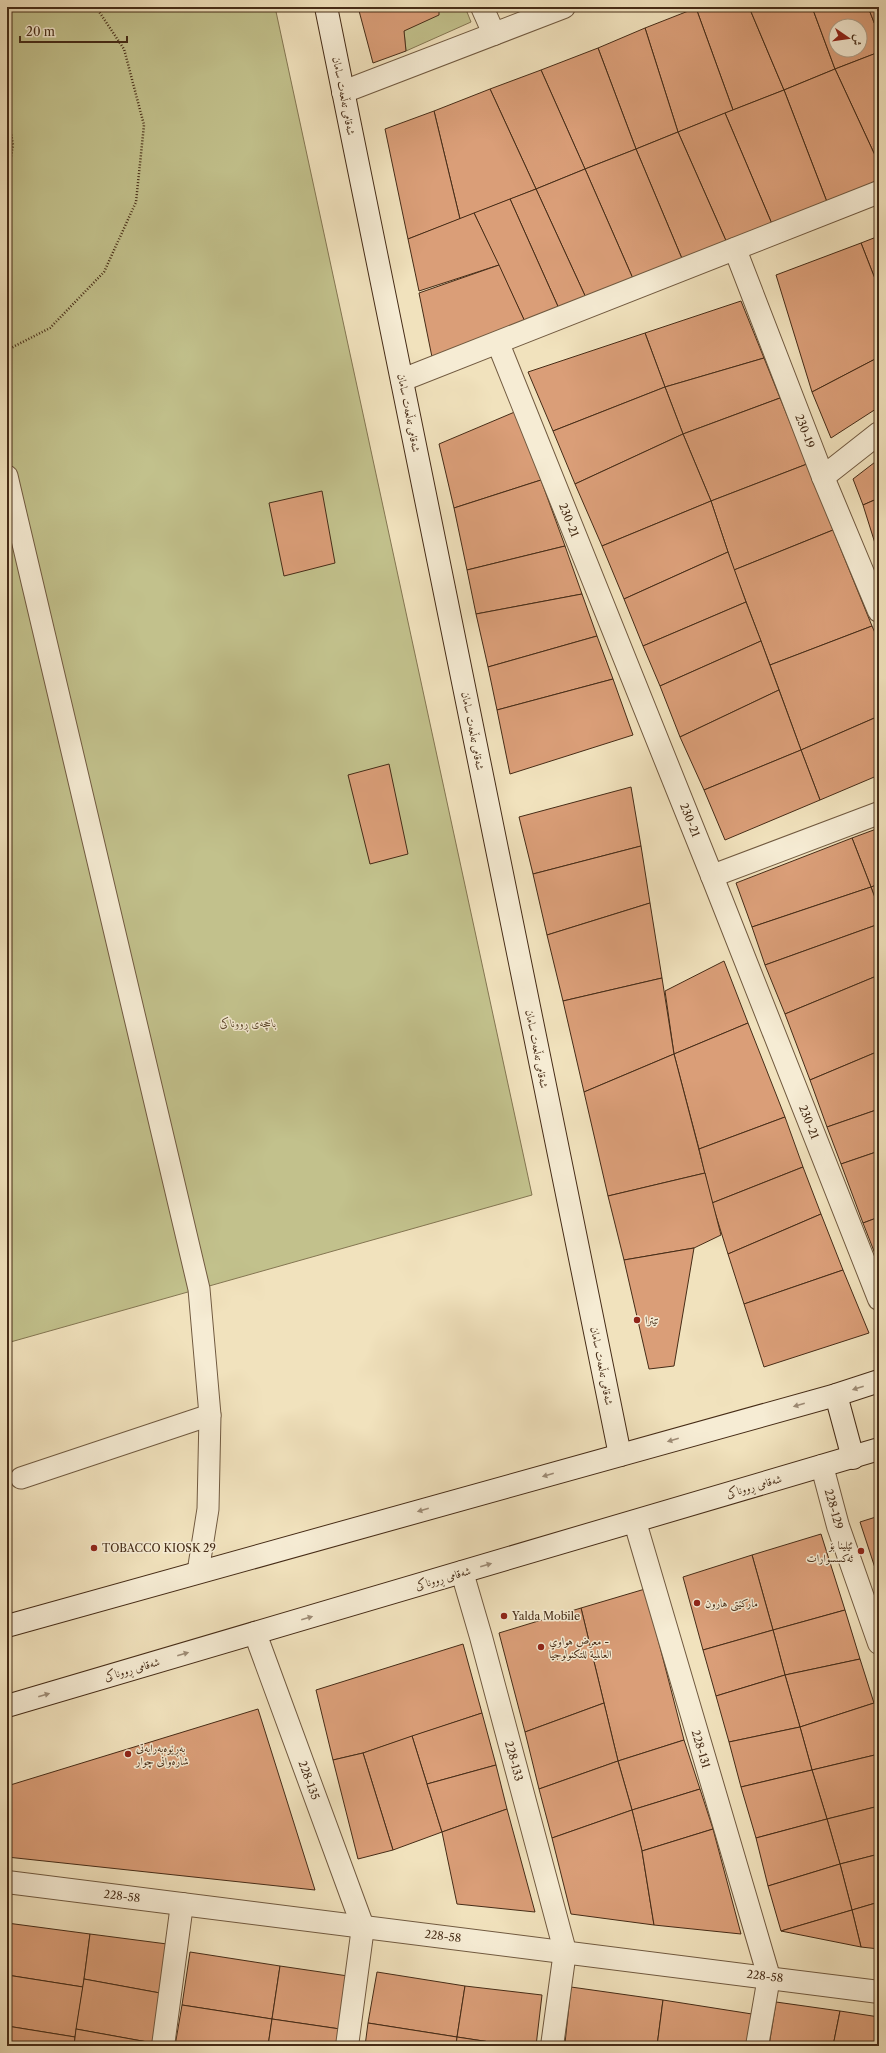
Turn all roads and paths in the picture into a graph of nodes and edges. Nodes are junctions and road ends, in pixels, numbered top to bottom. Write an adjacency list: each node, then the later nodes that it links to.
1 (96, 7): 12 (path)
2 (326, 7): 6 (street, شەقامی تەڵعەت سامان)
3 (482, 7): 5 (street)
4 (564, 7): 5 (street)
5 (494, 34): 6 (street)
6 (343, 92): 13 (street, شەقامی تەڵعەت سامان)
7 (7, 111): 8 (path)
8 (7, 178)
9 (879, 192): 10 (street)
10 (735, 249): 11 (street); 16 (street, 230-19)
11 (498, 343): 13 (street); 19 (street, 230-21)
12 (7, 350)
13 (402, 380): 25 (street, شەقامی تەڵعەت سامان)
14 (879, 433): 16 (street)
15 (7, 476): 23 (lane)
16 (823, 478): 17 (street, 230-19)
17 (879, 612)
18 (879, 813): 19 (street)
19 (712, 876): 20 (street, 230-21)
20 (879, 1299)
21 (879, 1381): 22 (street, one-way to 22)
22 (836, 1395): 25 (street, one-way to 25); 26 (street)
23 (210, 1415): 28 (lane); 30 (lane)
24 (879, 1449): 26 (street, شەقامی ڕووناکی)
25 (620, 1455): 30 (street, one-way to 30)
26 (853, 1458): 27 (street, شەقامی ڕووناکی)
27 (822, 1466): 29 (street, شەقامی ڕووناکی); 34 (street, 228-129)
28 (21, 1478)
29 (635, 1522): 31 (street, شەقامی ڕووناکی, one-way to 29); 40 (street, 228-131)
30 (198, 1572): 32 (street)
31 (462, 1572): 33 (street, شەقامی ڕووناکی, one-way to 31); 39 (street, 228-133)
32 (7, 1626)
33 (255, 1633): 35 (street, شەقامی ڕووناکی, one-way to 33); 38 (street, 228-135)
34 (879, 1643)
35 (7, 1706)
36 (7, 1882): 37 (street, 228-58)
37 (182, 1904): 38 (street, 228-58); 42 (street)
38 (363, 1927): 39 (street, 228-58); 43 (street)
39 (564, 1952): 40 (street, 228-58); 44 (street)
40 (769, 1977): 41 (street, 228-58); 45 (street)
41 (879, 1992)
42 (163, 2046)
43 (347, 2046)
44 (552, 2046)
45 (756, 2046)

